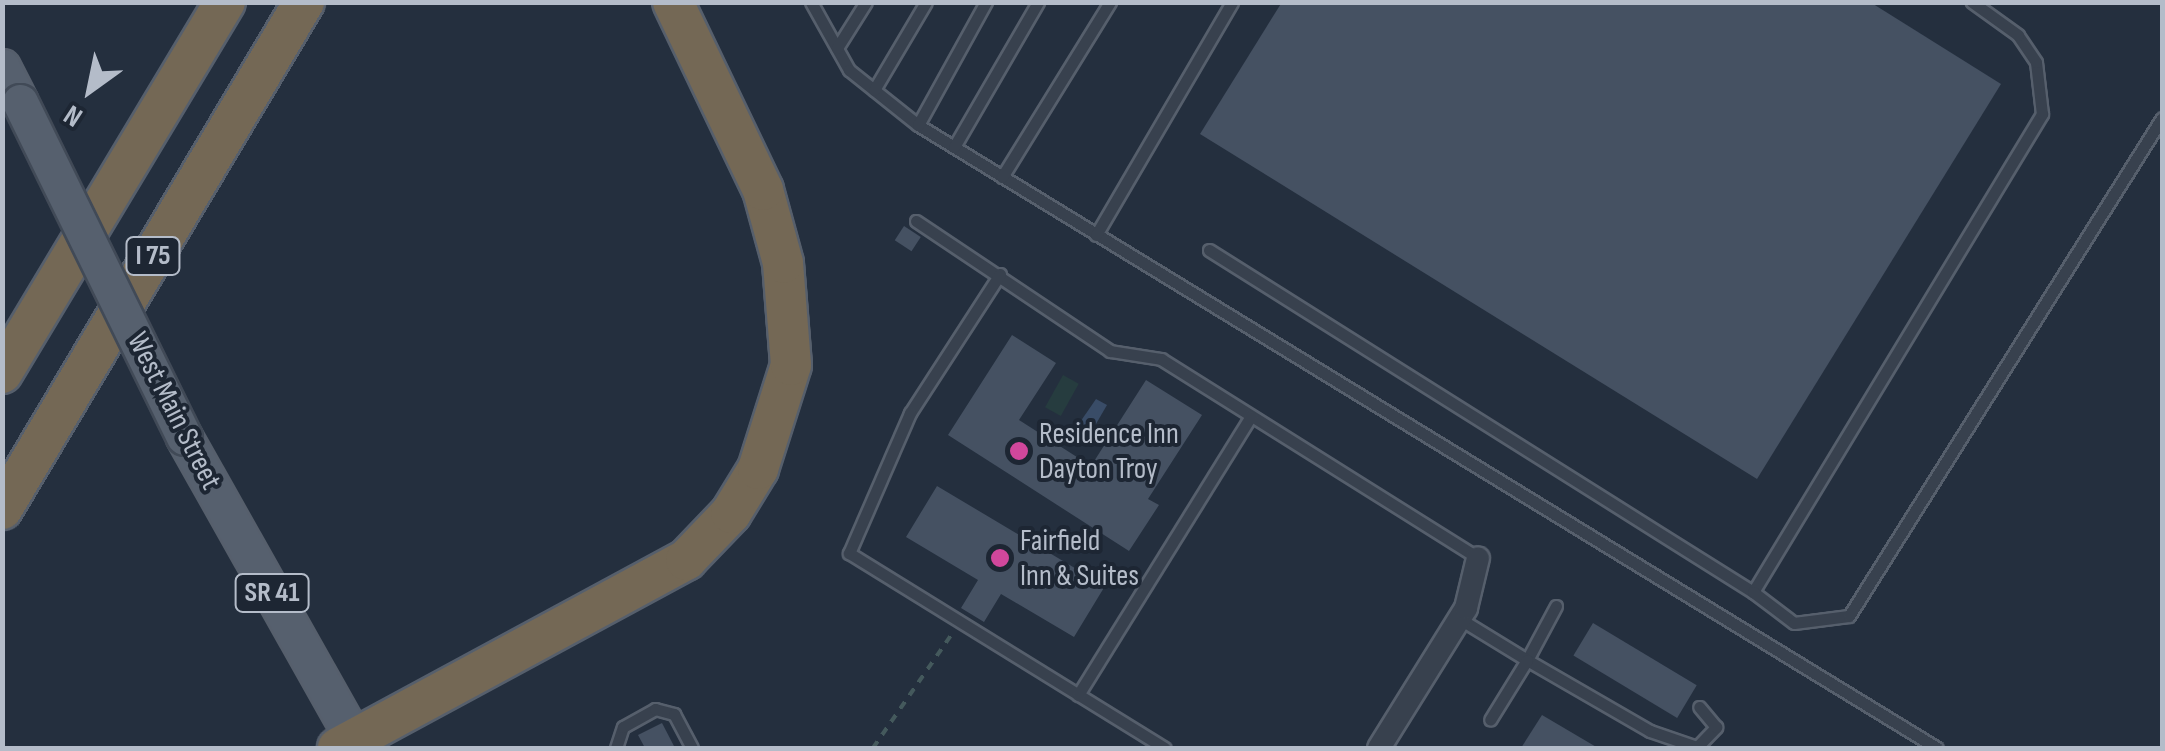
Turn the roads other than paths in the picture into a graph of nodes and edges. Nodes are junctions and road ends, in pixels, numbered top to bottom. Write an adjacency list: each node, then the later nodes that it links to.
1 (225, 2): 23 (highway, I 75)
2 (304, 2): 25 (highway, I 75)
3 (672, 2): 34 (highway)
4 (811, 2): 12 (lane)
5 (866, 2): 12 (lane)
6 (926, 2): 14 (lane)
7 (986, 2): 16 (lane)
8 (1038, 2): 17 (lane)
9 (1110, 2): 18 (lane)
10 (1232, 2): 20 (lane)
11 (1972, 2): 27 (lane)
12 (837, 48): 14 (lane)
13 (2, 67): 34 (main road, West Main Street / SR 41, bridge)
14 (874, 90): 16 (lane)
15 (2162, 118): 27 (lane)
16 (918, 125): 17 (lane)
17 (954, 147): 18 (lane)
18 (1002, 177): 20 (lane)
19 (916, 221): 22 (lane)
20 (1096, 235): 39 (lane)
21 (1209, 250): 27 (lane)
22 (1000, 274): 24 (lane); 31 (lane)
23 (2, 373)
24 (1251, 416): 26 (lane); 31 (lane)
25 (2, 509)
26 (1478, 558): 29 (street)
27 (1752, 592)
28 (1556, 606): 30 (lane)
29 (1460, 619): 30 (lane); 38 (street)
30 (1526, 660): 32 (lane); 33 (lane)
31 (1078, 695): 37 (lane)
32 (1699, 707)
33 (1490, 720)
34 (351, 746)
35 (616, 748): 36 (lane)
36 (692, 748)
37 (1165, 748)
38 (1379, 748)
39 (1936, 748)

